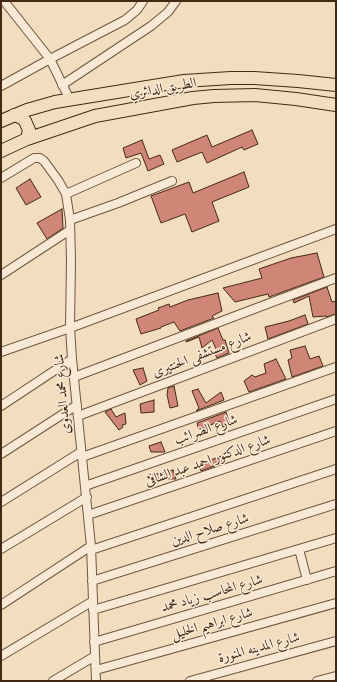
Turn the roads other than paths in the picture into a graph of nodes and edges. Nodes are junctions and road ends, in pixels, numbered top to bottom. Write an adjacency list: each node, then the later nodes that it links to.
1 (4, 1): 4 (street)
2 (143, 1): 4 (street)
3 (176, 1): 5 (street)
4 (50, 58): 5 (street); 6 (street)
5 (62, 85): 9 (street)
6 (1, 86)
7 (336, 86): 8 (highway, الطريق الدائري)
8 (87, 96): 9 (highway, الطريق الدائري); 12 (highway)
9 (70, 100): 11 (highway, الطريق الدائري)
10 (336, 105): 12 (highway, الطريق الدائري)
11 (14, 115): 13 (highway, الطريق الدائري); 14 (highway)
12 (94, 116): 14 (highway, الطريق الدائري)
13 (1, 121)
14 (26, 139): 15 (highway, الطريق الدائري)
15 (1, 151)
16 (136, 164): 19 (street)
17 (1, 178): 19 (street, شارع محمد العدوى)
18 (172, 181): 20 (street)
19 (66, 194): 20 (street, شارع محمد العدوى)
20 (70, 220): 22 (street, شارع محمد العدوى)
21 (336, 229): 26 (street)
22 (70, 230): 23 (street); 26 (street, شارع محمد العدوى)
23 (1, 275)
24 (336, 278): 30 (street)
25 (336, 319): 34 (street, شارع مستشفى الحنتيرى)
26 (70, 328): 27 (street); 28 (street, شارع محمد العدوى)
27 (1, 352)
28 (72, 359): 30 (street, شارع محمد العدوى); 33 (street)
29 (336, 367): 37 (street)
30 (74, 377): 32 (street, شارع محمد العدوى)
31 (336, 400): 39 (street, شارع الضرائب)
32 (77, 405): 34 (street, شارع محمد العدوى); 36 (street)
33 (1, 406)
34 (78, 416): 37 (street, شارع محمد العدوى)
35 (336, 431): 43 (street, شارع الدكتور احمد عبد الشافى)
36 (1, 454)
37 (82, 454): 39 (street, شارع محمد العدوى); 41 (street)
38 (336, 469): 45 (street)
39 (85, 486): 40 (street, شارع محمد العدوى)
40 (87, 497): 43 (street, شارع محمد العدوى); 46 (street)
41 (1, 502)
42 (336, 504): 50 (street, شارع صلاح الدين)
43 (88, 514): 45 (street, شارع محمد العدوى)
44 (336, 538): 47 (street)
45 (91, 548): 50 (street, شارع محمد العدوى); 52 (street)
46 (1, 549)
47 (299, 549): 49 (street); 53 (street)
48 (336, 571): 49 (street, شارع المحاسب زياد محمد)
49 (307, 580): 55 (street, شارع المحاسب زياد محمد)
50 (92, 581): 53 (street, شارع محمد العدوى)
51 (336, 604): 58 (street, شارع ابراهيم الخليل)
52 (1, 605)
53 (93, 605): 55 (street, شارع محمد العدوى); 56 (street)
54 (336, 641): 62 (street, شارع المدينه المنورة)
55 (94, 642): 57 (street, شارع محمد العدوى)
56 (1, 656)
57 (95, 656): 58 (street, شارع محمد العدوى); 60 (street)
58 (96, 670): 61 (street, شارع محمد العدوى)
59 (336, 676): 63 (street)
60 (53, 681)
61 (96, 681)
62 (190, 681)
63 (317, 681)

